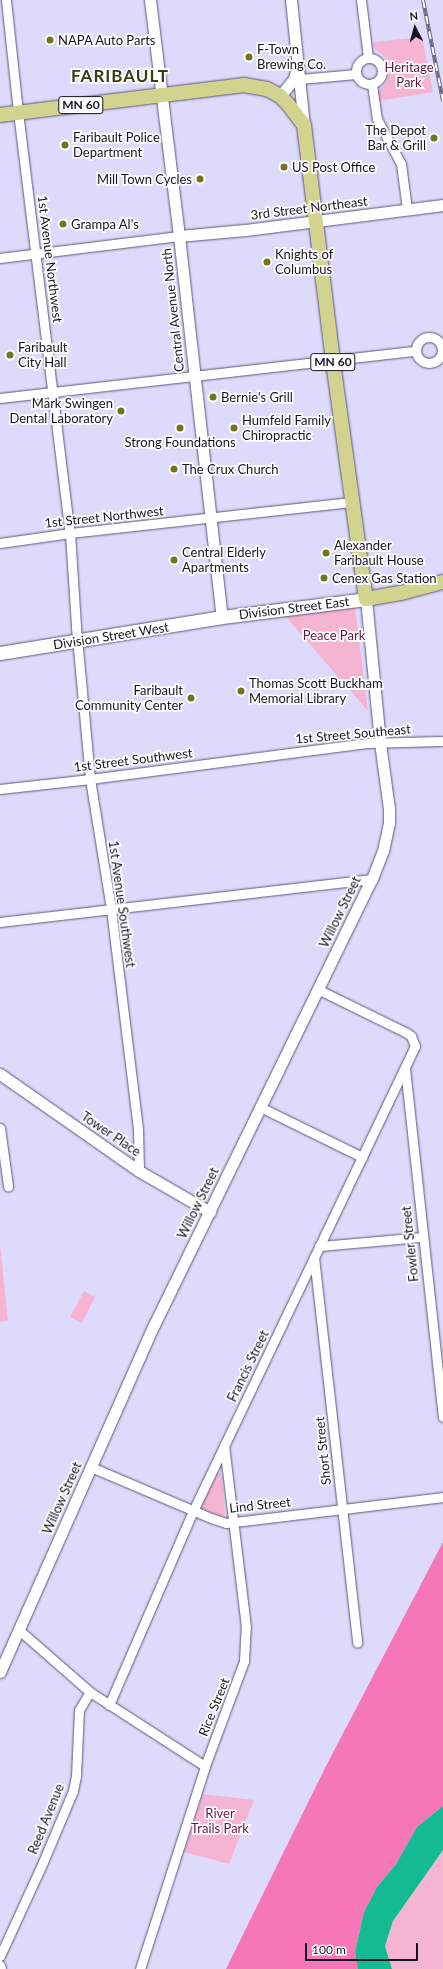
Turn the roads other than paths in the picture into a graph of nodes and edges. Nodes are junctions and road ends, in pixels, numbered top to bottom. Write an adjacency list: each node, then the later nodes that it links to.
1 (6, 0): 12 (street, 1st Avenue Northwest)
2 (150, 0): 10 (street, Central Avenue North)
3 (291, 0): 6 (street)
4 (361, 0): 5 (street)
5 (368, 58): 7 (street); 9 (street)
6 (298, 62): 8 (street); 11 (street)
7 (356, 74): 8 (street); 9 (street)
8 (300, 79): 14 (street)
9 (372, 84): 16 (street)
10 (161, 95): 11 (main road, MN 60); 12 (main road, MN 60); 18 (street, Central Avenue North)
11 (280, 96): 14 (main road, MN 60)
12 (18, 112): 13 (main road, MN 60); 19 (street, 1st Avenue Northwest)
13 (0, 115)
14 (304, 125): 17 (main road, MN 60)
15 (443, 205): 16 (street, 3rd Street Northeast)
16 (407, 209): 17 (street, 3rd Street Northeast)
17 (316, 221): 18 (street, 3rd Street Northeast); 22 (main road, MN 60)
18 (179, 236): 19 (street); 23 (street, Central Avenue North)
19 (36, 253): 20 (street); 24 (street, 1st Avenue Northwest)
20 (0, 258)
21 (415, 351): 22 (street)
22 (333, 362): 23 (street); 26 (main road, MN 60)
23 (194, 377): 24 (street); 27 (street, Central Avenue North)
24 (53, 393): 25 (street); 28 (street, 1st Avenue Northwest)
25 (0, 398)
26 (353, 502): 27 (street, 1st Street Northwest); 31 (main road, MN 60)
27 (210, 519): 28 (street, 1st Street Northwest); 32 (street, Central Avenue North)
28 (70, 533): 29 (street, 1st Street Northwest); 33 (street, 1st Avenue Northwest)
29 (0, 543)
30 (443, 582): 31 (main road)
31 (366, 599): 32 (main road, Division Street East); 36 (street, Willow Street)
32 (222, 617): 33 (main road, Division Street West)
33 (78, 641): 34 (main road, Division Street West); 38 (street, 1st Avenue Southwest)
34 (0, 653)
35 (441, 740): 36 (street, 1st Street Southeast)
36 (380, 742): 37 (street, 1st Street Southeast); 40 (street, Willow Street)
37 (268, 755): 38 (street, 1st Street Southwest)
38 (90, 779): 39 (street, 1st Street Southwest); 41 (street, 1st Avenue Southwest)
39 (0, 789)
40 (372, 879): 41 (street); 43 (street, Willow Street)
41 (110, 909): 42 (street); 49 (street, 1st Avenue Southwest)
42 (0, 922)
43 (317, 990): 44 (street, Francis Street); 46 (street, Willow Street)
44 (405, 1068): 48 (street, Francis Street); 52 (street, Fowler Street)
45 (0, 1074): 49 (street, Tower Place)
46 (260, 1107): 48 (street); 51 (street, Willow Street)
47 (0, 1128): 50 (street)
48 (362, 1157): 53 (street, Francis Street)
49 (139, 1171): 51 (street, Tower Place)
50 (8, 1186)
51 (210, 1212): 57 (street, Willow Street)
52 (422, 1237): 53 (street); 55 (street, Fowler Street)
53 (319, 1246): 54 (street, Francis Street)
54 (314, 1257): 56 (street, Francis Street); 59 (street, Short Street)
55 (443, 1416)
56 (224, 1445): 60 (street, Francis Street); 61 (street, Rice Street)
57 (91, 1467): 60 (street, Lind Street); 62 (street, Willow Street)
58 (443, 1497): 59 (street, Lind Street)
59 (342, 1509): 61 (street, Lind Street); 63 (street, Short Street)
60 (193, 1510): 61 (street, Lind Street); 66 (street, Francis Street)
61 (234, 1522): 67 (street, Rice Street)
62 (19, 1630): 64 (street, Willow Street); 65 (street)
63 (357, 1643)
64 (0, 1672)
65 (90, 1692): 66 (street); 68 (street, Reed Avenue)
66 (109, 1705): 67 (street)
67 (205, 1766): 71 (street, Rice Street)
68 (1, 1952)
69 (0, 1965): 70 (street)
70 (1, 1969)
71 (140, 1969)

